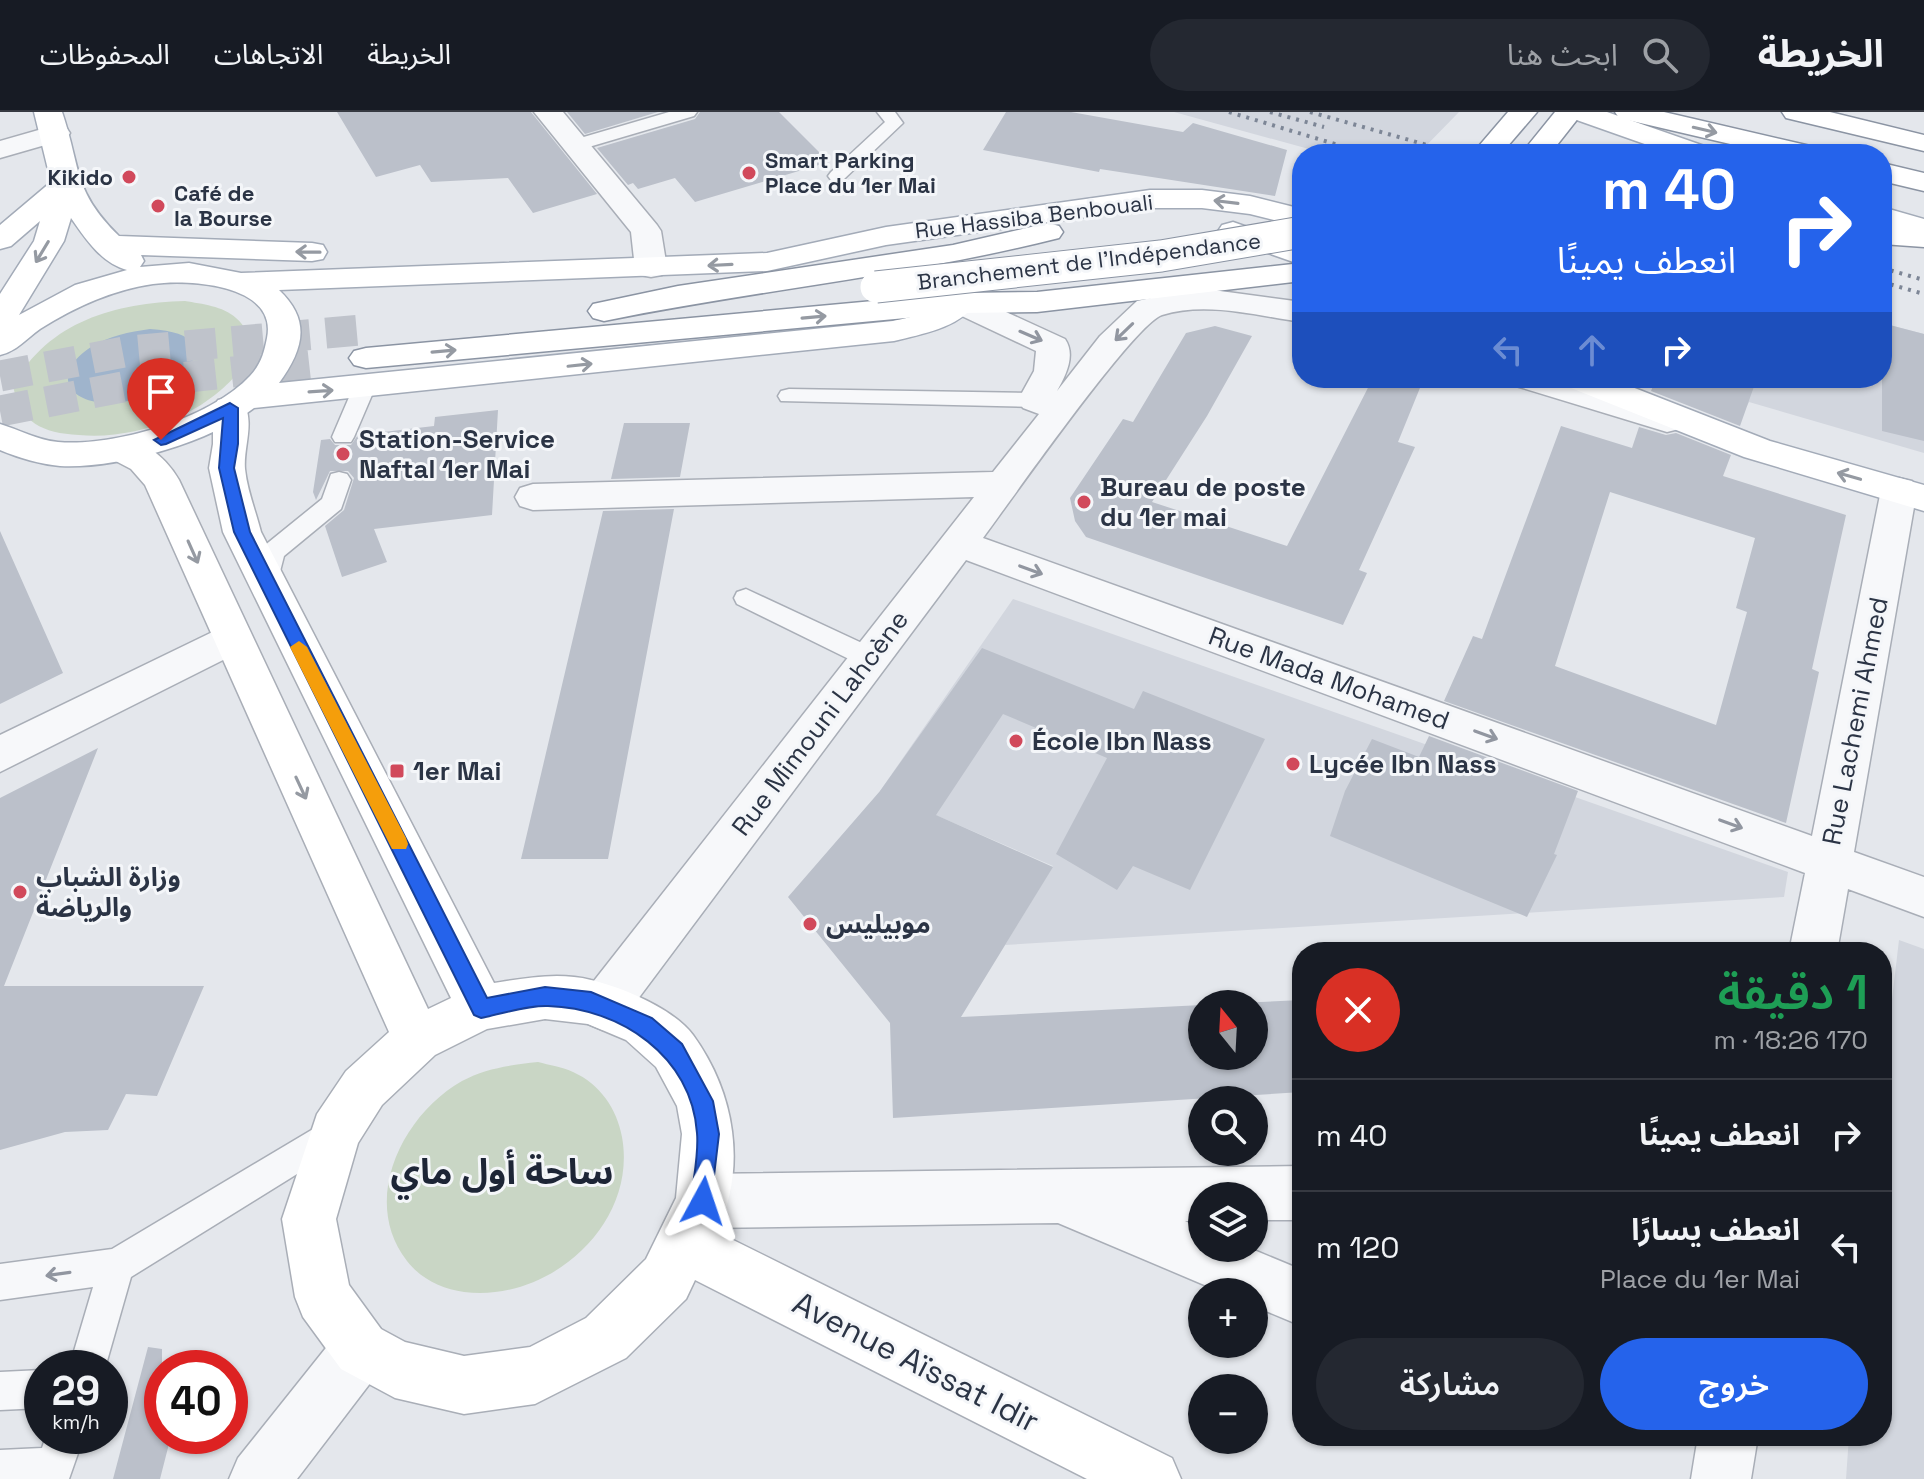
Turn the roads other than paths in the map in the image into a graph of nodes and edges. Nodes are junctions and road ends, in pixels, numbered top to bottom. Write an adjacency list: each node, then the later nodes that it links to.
1 (548, 112): 15 (street)
2 (688, 112): 15 (lane)
3 (886, 112): 18 (lane)
4 (1523, 112): 11 (main road)
5 (1569, 112): 12 (main road)
6 (1581, 112): 13 (main road)
7 (1629, 112): 14 (main road, one-way to 14)
8 (1796, 112): 10 (main road)
9 (52, 123): 16 (street); 20 (main road)
10 (1924, 143)
11 (1495, 144)
12 (1543, 144)
13 (1672, 144)
14 (1766, 144)
15 (576, 145): 34 (street)
16 (0, 150)
17 (1892, 174): 19 (main road)
18 (837, 176)
19 (1924, 182)
20 (66, 184): 28 (main road); 29 (main road); 32 (main road); 42 (main road, one-way to 42)
21 (1292, 216): 33 (main road, Rue Hassiba Benbouali, one-way to 33)
22 (1892, 219): 23 (main road)
23 (1924, 229)
24 (1048, 232): 30 (main road); 33 (main road, Rue Hassiba Benbouali); 40 (main road)
25 (1292, 234): 40 (main road, Branchement de l'Indépendance, bridge)
26 (1892, 236): 27 (main road)
27 (1924, 238)
28 (0, 240)
29 (106, 245): 35 (main road, one-way to 29); 37 (main road)
30 (1292, 252)
31 (1292, 257): 39 (main road, Branchement de l'Indépendance)
32 (0, 260)
33 (767, 262): 34 (main road, Rue Hassiba Benbouali, one-way to 34)
34 (651, 268): 35 (main road, Rue Hassiba Benbouali)
35 (580, 272): 38 (main road, Rue Hassiba Benbouali)
36 (1292, 273): 39 (main road)
37 (164, 274): 38 (main road); 42 (main road)
38 (243, 282): 48 (main road)
39 (960, 303): 43 (main road, one-way to 39); 49 (street, one-way to 49)
40 (604, 311): 43 (main road, one-way to 43)
41 (1292, 311): 49 (street, one-way to 49)
42 (1, 325)
43 (367, 358): 48 (main road, one-way to 43); 51 (lane)
44 (1560, 388): 52 (street)
45 (1603, 388): 52 (main road)
46 (1646, 388): 52 (main road)
47 (789, 396): 49 (lane)
48 (237, 403): 53 (main road); 61 (main road)
49 (1048, 405): 57 (street, Rue Mimouni Lahcène)
50 (0, 436): 54 (main road)
51 (343, 437)
52 (1757, 449): 58 (main road, one-way to 52)
53 (123, 450): 54 (main road); 63 (main road, one-way to 63)
54 (53, 453): 55 (main road)
55 (3, 475)
56 (339, 480): 61 (lane)
57 (1006, 484): 59 (street); 60 (street, Rue Mimouni Lahcène)
58 (1911, 494): 66 (street, Rue Lachemi Ahmed)
59 (533, 497)
60 (958, 543): 64 (street, Rue Mimouni Lahcène); 66 (street, Rue Mada Mohamed, one-way to 66)
61 (266, 585): 70 (main road)
62 (746, 598): 64 (lane)
63 (231, 638): 65 (street); 71 (main road, one-way to 71)
64 (868, 657): 69 (street, Rue Mimouni Lahcène)
65 (0, 755)
66 (1829, 860): 67 (street, Rue Mada Mohamed); 68 (street, Rue Lachemi Ahmed)
67 (1924, 897)
68 (1815, 942)
69 (603, 1007): 70 (main road); 75 (main road)
70 (481, 1008): 71 (main road)
71 (417, 1039): 72 (main road)
72 (335, 1132): 76 (lane); 79 (main road)
73 (1292, 1193): 74 (street)
74 (1058, 1196): 75 (street); 78 (street)
75 (692, 1222): 79 (main road); 87 (main road, Avenue Aïssat Idir)
76 (117, 1266): 77 (lane, one-way to 77); 80 (lane)
77 (0, 1282)
78 (1292, 1294)
79 (361, 1349): 86 (street)
80 (92, 1350)
81 (24, 1390): 82 (lane)
82 (0, 1391)
83 (1726, 1446): 88 (street)
84 (56, 1461): 85 (lane)
85 (0, 1469)
86 (259, 1479)
87 (1151, 1479)
88 (1721, 1479)

